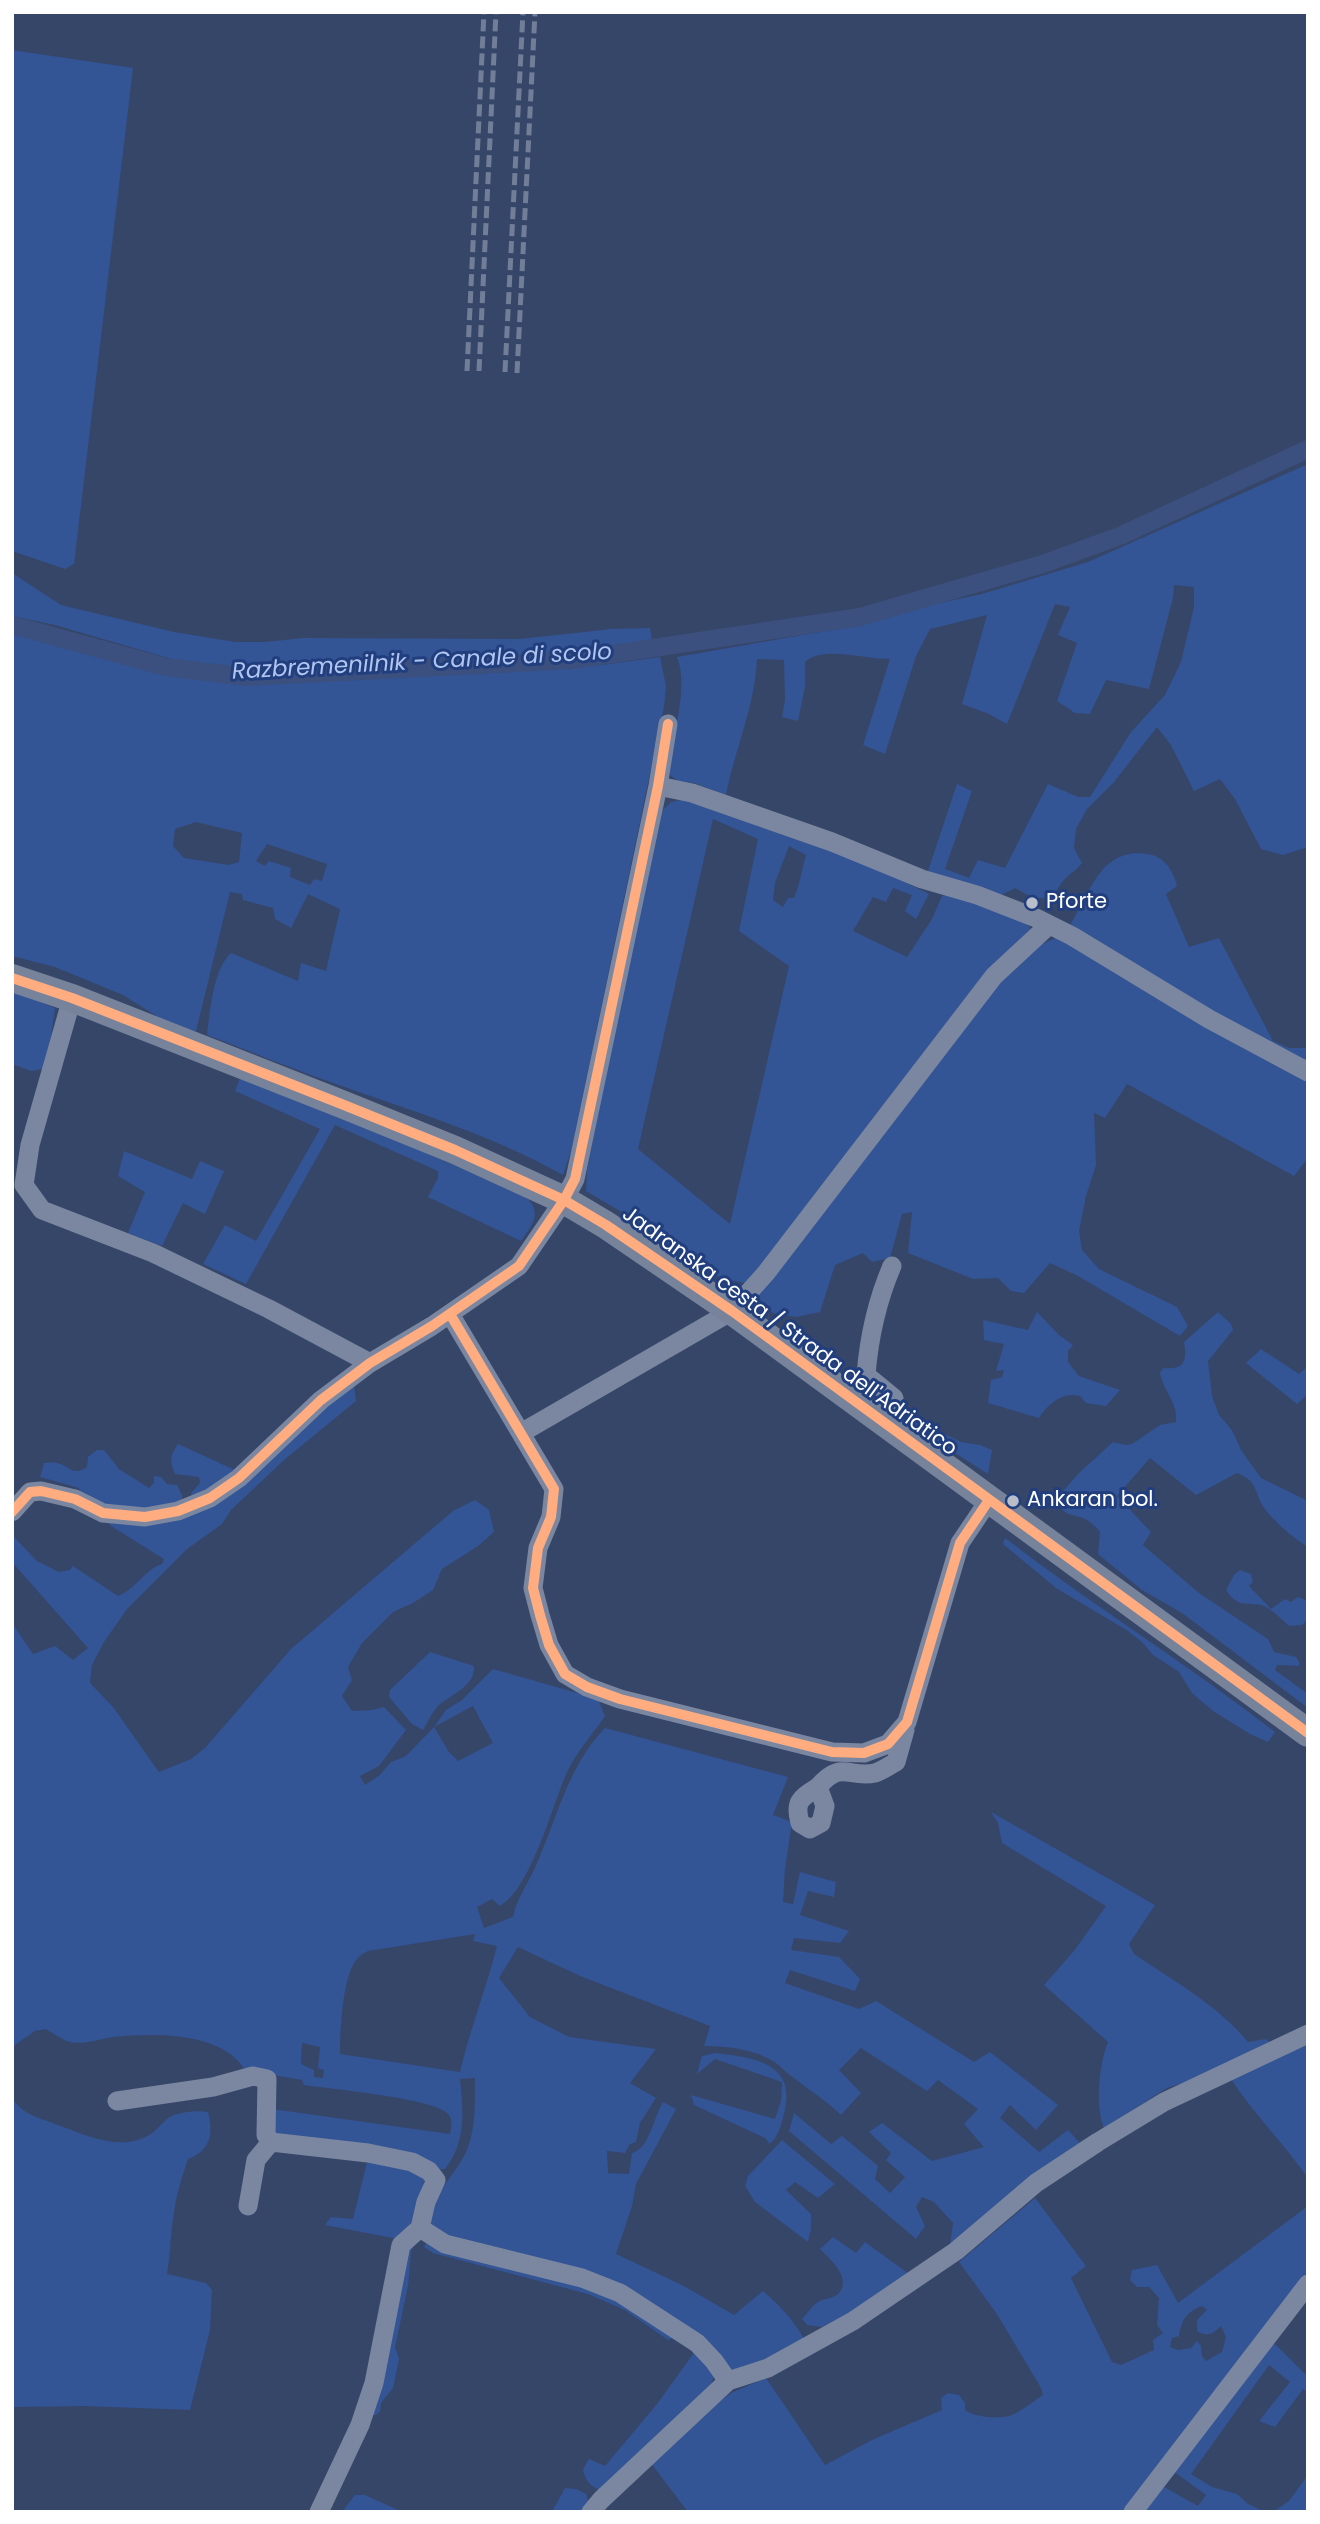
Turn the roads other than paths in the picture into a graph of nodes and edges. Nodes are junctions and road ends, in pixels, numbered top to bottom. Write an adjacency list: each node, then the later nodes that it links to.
1 (668, 724): 2 (street)
2 (659, 786): 3 (street); 7 (street)
3 (1049, 925): 6 (street); 9 (street)
4 (12, 978): 5 (main road, Jadranska cesta / Strada dell'Adriatico)
5 (72, 998): 7 (main road, Jadranska cesta / Strada dell'Adriatico); 11 (street)
6 (1308, 1072)
7 (564, 1200): 9 (main road, Jadranska cesta / Strada dell'Adriatico); 10 (street)
8 (892, 1266): 12 (street)
9 (732, 1311): 12 (main road, Jadranska cesta / Strada dell'Adriatico); 13 (street, Jadranska cesta / Strada dell'Adriatico)
10 (450, 1314): 11 (street); 13 (street)
11 (370, 1363): 15 (street)
12 (879, 1419): 14 (main road, Jadranska cesta / Strada dell'Adriatico)
13 (521, 1433): 16 (street)
14 (989, 1500): 16 (street); 17 (main road, Jadranska cesta / Strada dell'Adriatico)
15 (12, 1512)
16 (907, 1722): 18 (street)
17 (1308, 1733)
18 (818, 1787)
19 (1308, 2034): 25 (street)
20 (117, 2101): 21 (street)
21 (271, 2142): 22 (street); 23 (street)
22 (248, 2206)
23 (420, 2228): 25 (street); 26 (street)
24 (1308, 2284): 28 (street)
25 (728, 2381): 27 (street)
26 (319, 2512)
27 (591, 2512)
28 (1133, 2512)

